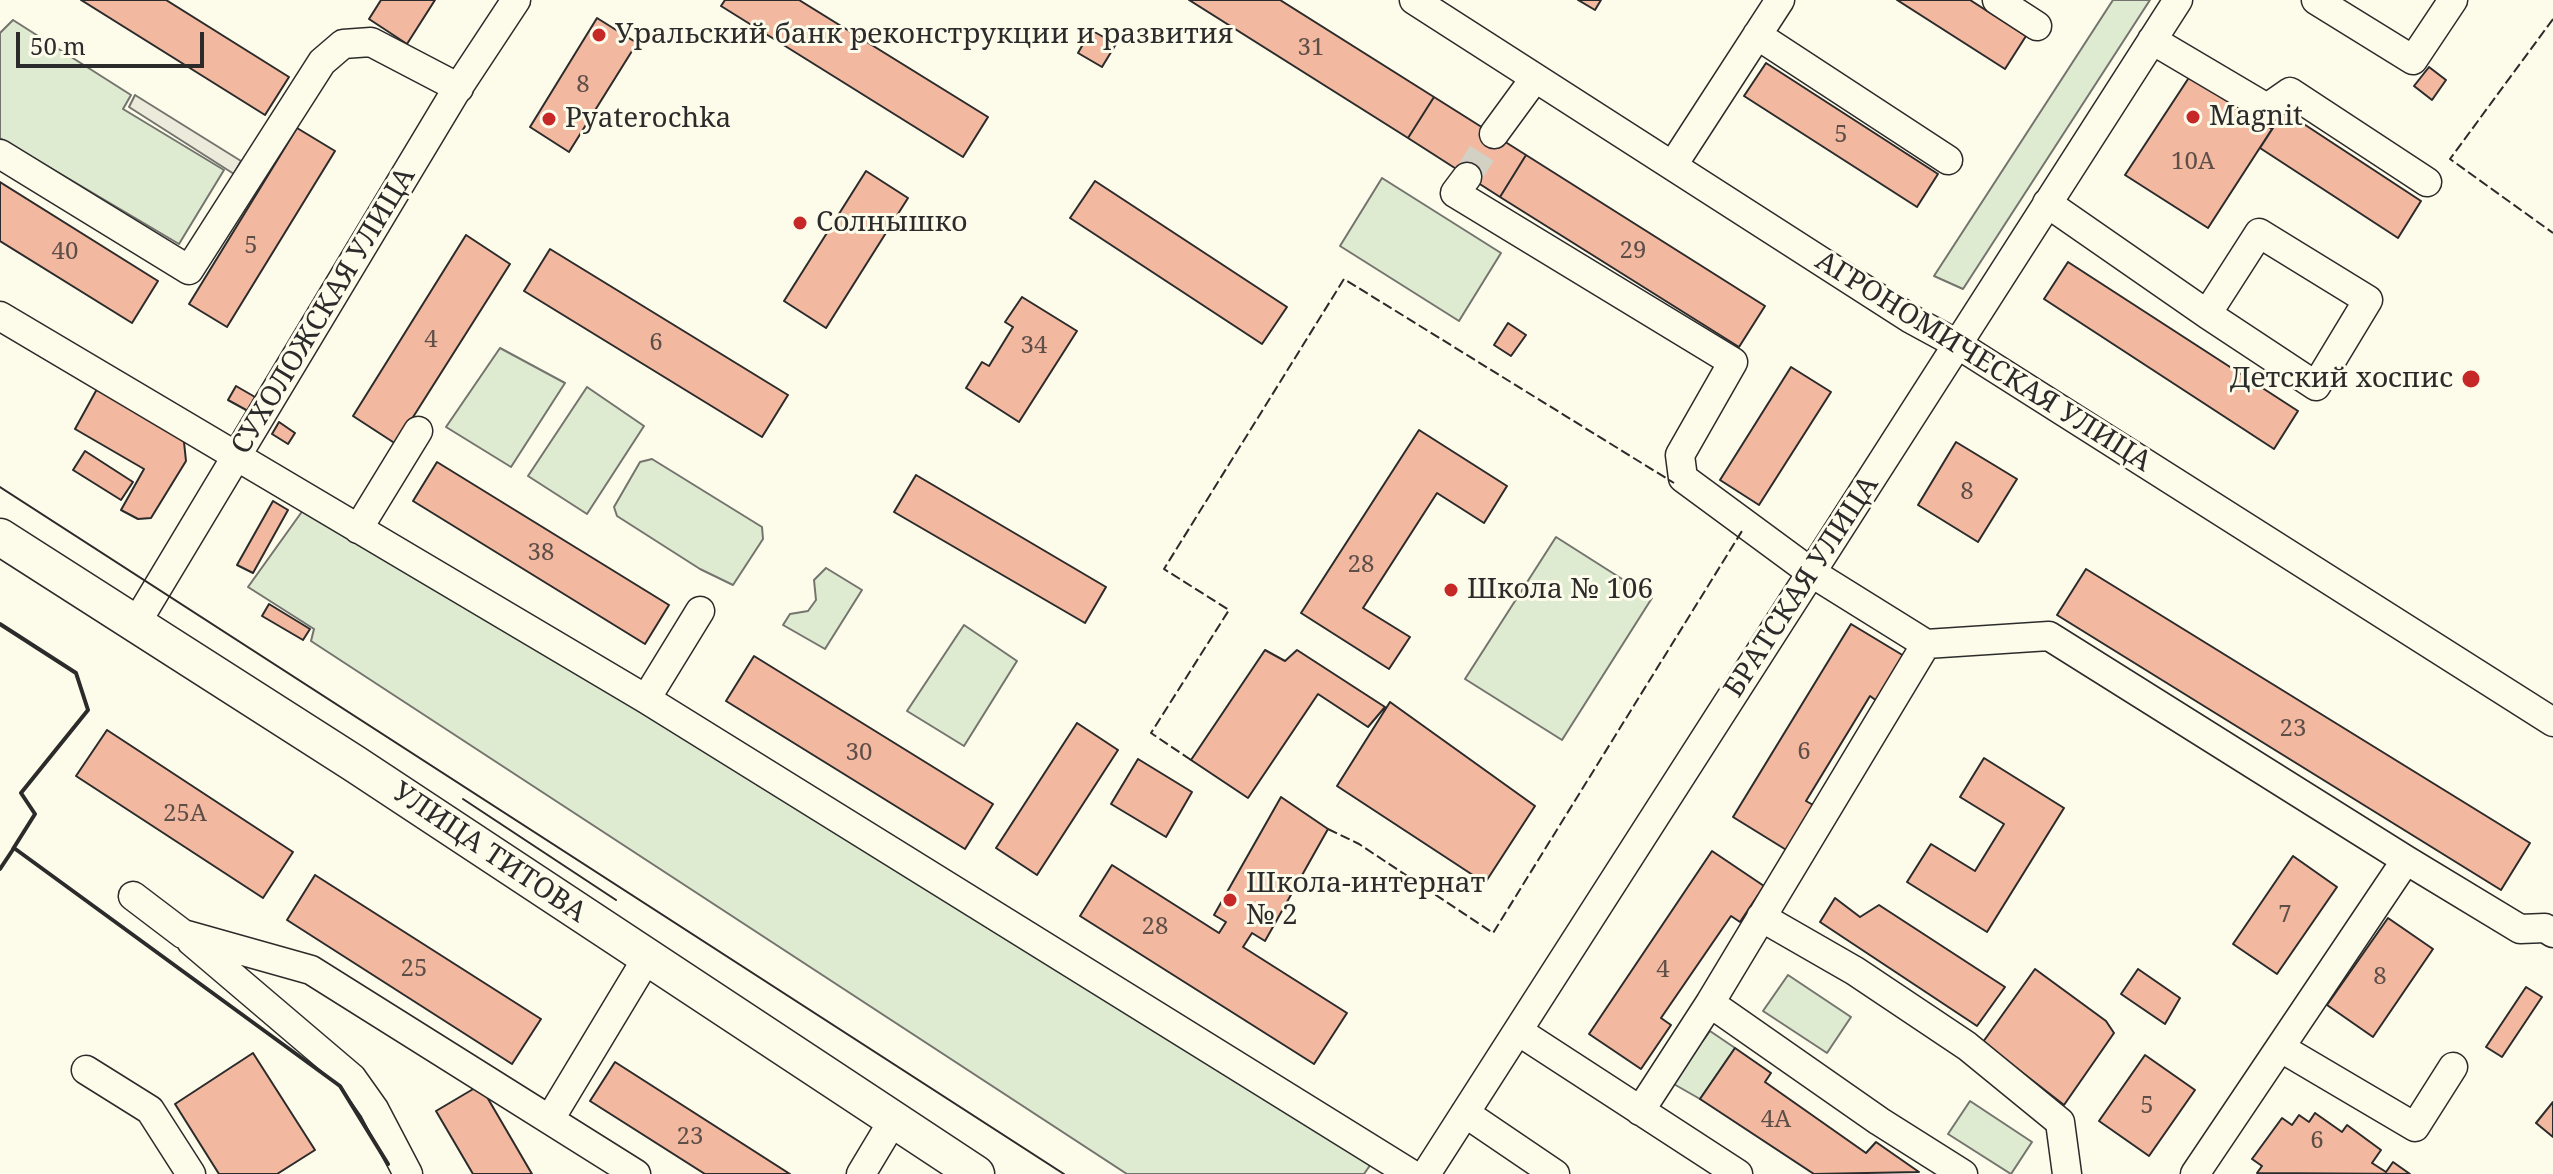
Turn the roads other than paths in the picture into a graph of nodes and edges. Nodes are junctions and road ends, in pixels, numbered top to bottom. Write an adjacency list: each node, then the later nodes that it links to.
1 (516, 0): 12 (street, СУХОЛОЖСКАЯ УЛИЦА)
2 (1414, 0): 11 (street, АГРОНОМИЧЕСКАЯ УЛИЦА)
3 (1780, 0): 9 (street)
4 (1997, 0): 8 (street)
5 (2178, 0): 10 (street, БРАТСКАЯ УЛИЦА)
6 (2316, 0): 7 (street)
7 (2453, 0)
8 (2037, 26)
9 (1757, 35): 15 (street); 16 (street)
10 (2152, 40): 18 (street); 19 (street, БРАТСКАЯ УЛИЦА)
11 (1535, 78): 13 (street); 16 (street, АГРОНОМИЧЕСКАЯ УЛИЦА)
12 (459, 88): 14 (street); 24 (street, СУХОЛОЖСКАЯ УЛИЦА)
13 (1494, 134)
14 (0, 154)
15 (1948, 160)
16 (1673, 165): 22 (street, АГРОНОМИЧЕСКАЯ УЛИЦА)
17 (1467, 177): 27 (street)
18 (2427, 182)
19 (2047, 203): 20 (street); 22 (street, БРАТСКАЯ УЛИЦА)
20 (2207, 314): 20 (street)
21 (0, 316): 24 (street)
22 (1957, 344): 27 (street, БРАТСКАЯ УЛИЦА); 32 (street, АГРОНОМИЧЕСКАЯ УЛИЦА)
23 (418, 431): 25 (street)
24 (236, 456): 25 (street); 29 (street, СУХОЛОЖСКАЯ УЛИЦА)
25 (358, 529): 31 (street)
26 (0, 537): 29 (main road, УЛИЦА ТИТОВА)
27 (1812, 573): 30 (street); 40 (street, БРАТСКАЯ УЛИЦА)
28 (700, 611): 31 (street)
29 (135, 625): 38 (main road, УЛИЦА ТИТОВА)
30 (1926, 644): 33 (street); 35 (street)
31 (646, 699): 53 (street)
32 (2553, 722)
33 (2406, 860): 36 (street); 41 (street)
34 (133, 896): 37 (street)
35 (1761, 917): 39 (street); 58 (street)
36 (2550, 926)
37 (183, 934): 46 (street); 49 (street)
38 (647, 958): 46 (street); 47 (main road, УЛИЦА ТИТОВА)
39 (1710, 1003): 44 (street); 57 (street)
40 (1518, 1031): 44 (street); 45 (street, БРАТСКАЯ УЛИЦА)
41 (2281, 1048): 42 (street); 59 (street)
42 (2453, 1067)
43 (86, 1070): 48 (street)
44 (1640, 1111): 56 (street)
45 (1465, 1113): 54 (street, БРАТСКАЯ УЛИЦА); 55 (street)
46 (550, 1119): 50 (street)
47 (894, 1119): 51 (street); 52 (main road, УЛИЦА ТИТОВА)
48 (191, 1174)
49 (408, 1174)
50 (636, 1174)
51 (861, 1174)
52 (976, 1174)
53 (1411, 1174)
54 (1426, 1174)
55 (1555, 1174)
56 (1738, 1174)
57 (1963, 1174)
58 (2067, 1174)
59 (2196, 1174)

